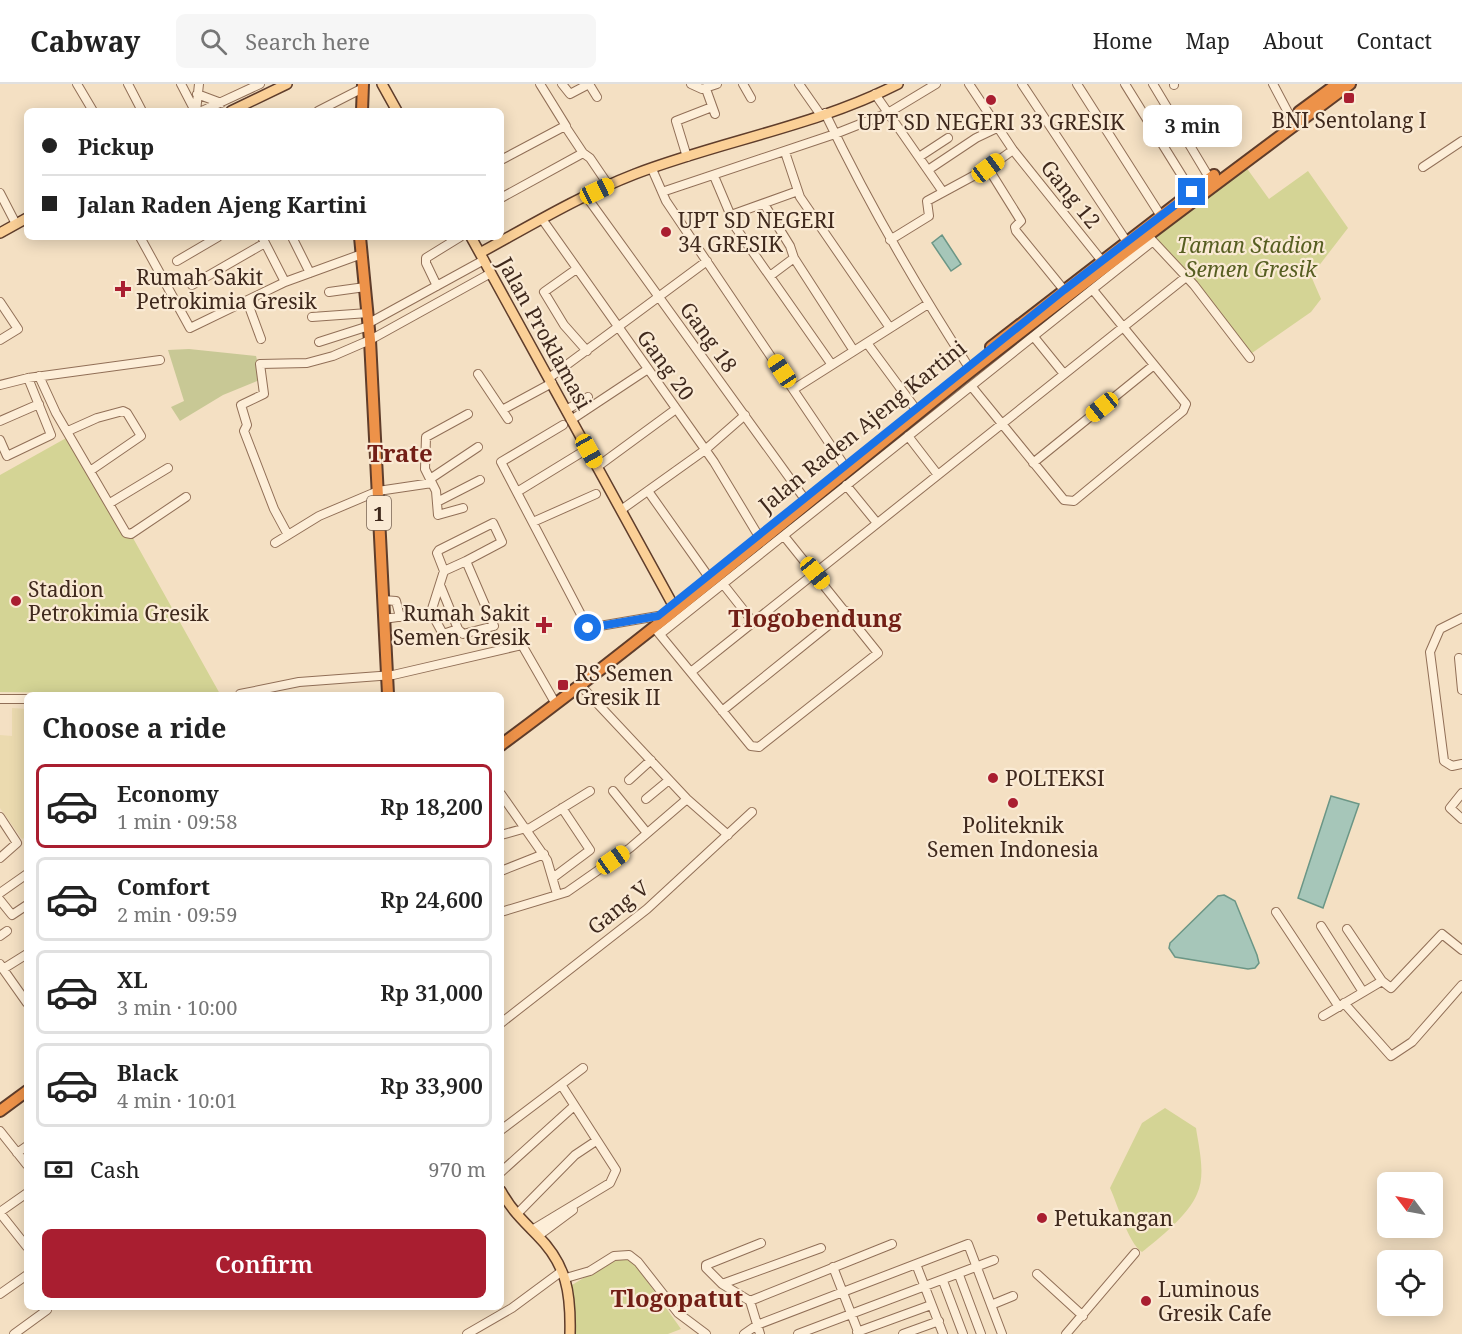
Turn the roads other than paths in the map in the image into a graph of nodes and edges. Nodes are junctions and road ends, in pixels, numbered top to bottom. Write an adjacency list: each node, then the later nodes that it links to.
1 (77, 84): 33 (street)
2 (128, 84): 34 (street)
3 (181, 84): 35 (street)
4 (199, 84): 28 (street)
5 (260, 84): 32 (street)
6 (287, 84): 38 (main road)
7 (540, 84): 45 (street)
8 (562, 84): 9 (street)
9 (589, 84): 30 (street)
10 (691, 84): 27 (street)
11 (717, 84): 27 (street)
12 (743, 84): 31 (street)
13 (799, 84): 43 (street)
14 (898, 84): 26 (main road)
15 (936, 84): 42 (street)
16 (969, 84): 46 (street, Gang 12)
17 (1022, 84): 86 (street)
18 (1077, 84): 72 (street)
19 (1125, 84): 66 (street)
20 (1153, 84): 61 (street)
21 (1272, 84): 44 (street)
22 (1337, 84): 44 (highway, Jalan Raden Ajeng Kartini)
23 (1350, 84): 77 (highway, Jalan Raden Ajeng Kartini)
24 (363, 86): 39 (street); 40 (highway)
25 (386, 86): 41 (main road)
26 (887, 87): 29 (main road)
27 (706, 88): 53 (street)
28 (197, 94): 32 (street); 36 (street)
29 (875, 94): 42 (street); 43 (main road)
30 (597, 97)
31 (751, 98)
32 (221, 103): 37 (street)
33 (91, 108)
34 (140, 108)
35 (193, 108)
36 (195, 108)
37 (209, 108)
38 (237, 108)
39 (323, 108)
40 (362, 108)
41 (396, 108)
42 (888, 113): 47 (street); 54 (street)
43 (822, 114): 47 (street); 53 (main road)
44 (1291, 118): 61 (highway, Jalan Raden Ajeng Kartini)
45 (567, 126): 52 (street); 55 (street)
46 (998, 128): 50 (street, Gang 12); 59 (street)
47 (835, 134): 51 (street); 85 (street)
48 (948, 138): 54 (street)
49 (1462, 141): 56 (street)
50 (1013, 150): 57 (street); 92 (street, Gang 12)
51 (785, 152): 60 (street); 63 (street)
52 (583, 153): 62 (street); 68 (street)
53 (687, 157): 58 (main road)
54 (920, 157): 59 (street)
55 (504, 158)
56 (1424, 167)
57 (988, 168): 65 (street); 102 (street)
58 (652, 169): 62 (main road); 64 (street)
59 (928, 170): 65 (street)
60 (714, 176): 64 (street); 71 (street)
61 (1210, 178): 66 (highway, Jalan Raden Ajeng Kartini)
62 (609, 186): 69 (main road)
63 (798, 191): 70 (street); 113 (street)
64 (662, 192): 91 (street)
65 (942, 192): 85 (street)
66 (1192, 192): 72 (highway, Jalan Raden Ajeng Kartini)
67 (0, 193): 75 (street)
68 (504, 196)
69 (586, 196): 73 (main road); 105 (street, Gang 18)
70 (764, 204): 71 (street); 89 (street)
71 (731, 215): 96 (street)
72 (1161, 216): 86 (highway, Jalan Raden Ajeng Kartini)
73 (542, 219): 88 (main road); 93 (street, Gang 20)
74 (24, 220): 75 (main road)
75 (16, 224): 76 (main road)
76 (0, 233)
77 (1151, 238): 97 (street); 103 (street); 133 (highway, Jalan Raden Ajeng Kartini)
78 (142, 240): 106 (street)
79 (213, 240): 90 (street)
80 (263, 240): 98 (street); 99 (street)
81 (294, 240): 94 (street)
82 (360, 240): 87 (highway, 1)
83 (455, 240): 100 (street)
84 (473, 240): 88 (main road, Jalan Proklamasi)
85 (890, 240): 108 (street)
86 (1127, 242): 92 (highway, Jalan Raden Ajeng Kartini)
87 (362, 254): 94 (street); 101 (highway, 1)
88 (482, 257): 95 (main road, Jalan Proklamasi); 100 (street)
89 (794, 258): 96 (street); 121 (street)
90 (177, 261)
91 (707, 261): 105 (street); 136 (street)
92 (1102, 261): 102 (highway, Jalan Raden Ajeng Kartini)
93 (575, 270): 112 (street, Gang 20); 120 (street)
94 (310, 273): 98 (street)
95 (491, 273): 117 (street); 132 (main road, Jalan Proklamasi)
96 (770, 276): 124 (street)
97 (1186, 277): 111 (street); 122 (street)
98 (285, 282): 106 (street)
99 (192, 285)
100 (437, 286): 110 (street)
101 (365, 287): 104 (street); 110 (highway, 1)
102 (1064, 290): 126 (highway, Jalan Raden Ajeng Kartini)
103 (1093, 290): 111 (street); 114 (street)
104 (329, 292)
105 (657, 296): 112 (street); 145 (street, Gang 18)
106 (247, 301): 115 (street)
107 (0, 302): 116 (street)
108 (928, 304): 113 (street); 126 (street)
109 (312, 317): 110 (street)
110 (368, 321): 117 (highway, 1); 118 (street)
111 (1123, 327): 125 (street); 129 (street)
112 (618, 328): 120 (street); 127 (street, Gang 20)
113 (890, 328): 119 (street)
114 (1034, 337): 129 (street); 135 (street)
115 (261, 339)
116 (0, 340)
117 (370, 340): 165 (highway, 1); 177 (street)
118 (319, 342)
119 (867, 343): 121 (street); 140 (street)
120 (587, 351): 132 (street)
121 (854, 351): 124 (street)
122 (1250, 358)
123 (160, 360): 130 (street)
124 (832, 365): 136 (street)
125 (1154, 365): 156 (street); 156 (street)
126 (968, 366): 133 (highway, Jalan Raden Ajeng Kartini)
127 (648, 369): 141 (street, Gang 20); 148 (street)
128 (478, 374): 142 (street)
129 (1064, 374): 149 (street)
130 (39, 376): 131 (street); 150 (street)
131 (28, 378): 134 (street); 139 (street)
132 (550, 381): 142 (street); 143 (main road, Jalan Proklamasi)
133 (951, 384): 137 (highway, Jalan Raden Ajeng Kartini)
134 (0, 385)
135 (972, 387): 149 (street); 151 (street)
136 (794, 389): 157 (street)
137 (940, 392): 140 (highway, Jalan Raden Ajeng Kartini); 195 (highway, Jalan Raden Ajeng Kartini)
138 (588, 397): 143 (street)
139 (39, 404): 147 (street); 152 (street)
140 (915, 408): 157 (highway, Jalan Raden Ajeng Kartini)
141 (676, 409): 154 (street, Gang 20); 158 (street)
142 (502, 410): 146 (street)
143 (566, 410): 148 (main road, Jalan Proklamasi)
144 (468, 414): 163 (street)
145 (745, 415): 154 (street); 170 (street, Gang 18)
146 (508, 419)
147 (0, 421)
148 (567, 422): 158 (main road, Jalan Proklamasi); 167 (street)
149 (1001, 424): 156 (street); 161 (street)
150 (68, 431): 160 (street); 160 (street)
151 (908, 436): 161 (street); 164 (street)
152 (0, 440)
153 (478, 447): 163 (street)
154 (705, 450): 166 (street); 178 (street, Gang 20)
155 (579, 454): 167 (street)
156 (1033, 463)
157 (844, 465): 170 (highway, Jalan Raden Ajeng Kartini)
158 (597, 467): 174 (main road, Jalan Proklamasi)
159 (168, 468): 172 (street)
160 (90, 471): 172 (street)
161 (938, 475): 176 (street)
162 (480, 480): 171 (street)
163 (431, 481): 165 (street); 171 (street)
164 (846, 484): 176 (street); 179 (street)
165 (378, 491): 177 (street); 187 (highway, 1)
166 (648, 491): 174 (street); 184 (street)
167 (517, 492): 175 (street)
168 (596, 494): 175 (street)
169 (186, 497): 172 (street)
170 (804, 498): 178 (highway, Jalan Raden Ajeng Kartini)
171 (437, 502): 173 (street)
172 (110, 503)
173 (463, 508)
174 (621, 510): 188 (main road, Jalan Proklamasi)
175 (533, 522): 195 (street)
176 (877, 524): 183 (street)
177 (288, 535): 180 (street)
178 (759, 535): 184 (highway, Jalan Raden Ajeng Kartini)
179 (784, 536): 183 (street); 185 (street)
180 (275, 543)
181 (466, 561): 182 (street); 182 (street); 196 (street)
182 (444, 571): 186 (street)
183 (815, 573): 189 (street); 194 (street)
184 (708, 576): 188 (highway, Jalan Raden Ajeng Kartini)
185 (723, 584): 194 (street); 195 (street)
186 (440, 585): 190 (street); 196 (street)
187 (383, 600): 191 (street); 193 (highway, 1)
188 (672, 605): 195 (highway, Jalan Raden Ajeng Kartini)
189 (846, 611): 207 (street); 207 (street)
190 (431, 612): 191 (street); 196 (street)
191 (400, 617): 193 (street)
192 (1462, 618): 212 (street)
193 (384, 619): 199 (highway, 1)
194 (753, 622): 198 (street)
195 (657, 626): 198 (street); 200 (highway, Jalan Raden Ajeng Kartini); 206 (highway, Jalan Raden Ajeng Kartini)
196 (458, 630)
197 (1459, 658): 201 (street)
198 (691, 672): 207 (street)
199 (387, 675): 202 (street); 203 (highway, 1); 206 (street)
200 (580, 685): 208 (highway, Jalan Raden Ajeng Kartini); 211 (street)
201 (1462, 688)
202 (250, 692)
203 (388, 692)
204 (0, 699): 205 (street)
205 (24, 699)
206 (553, 699): 208 (highway, Jalan Raden Ajeng Kartini)
207 (722, 711)
208 (532, 718): 209 (highway, Jalan Raden Ajeng Kartini); 210 (highway, Jalan Raden Ajeng Kartini)
209 (504, 736)
210 (504, 742)
211 (651, 760): 213 (street); 214 (street)
212 (1462, 764)
213 (629, 780)
214 (669, 780): 219 (street); 220 (street)
215 (590, 791): 221 (street)
216 (613, 791): 226 (street)
217 (1462, 793): 224 (street)
218 (504, 798): 225 (street)
219 (646, 798)
220 (687, 800): 226 (street); 228 (street)
221 (562, 808): 225 (street); 233 (street)
222 (752, 812): 228 (street, Gang V)
223 (0, 817): 230 (street)
224 (1462, 819)
225 (526, 829): 227 (street); 229 (street)
226 (647, 833): 235 (street)
227 (504, 834)
228 (728, 836): 253 (street, Gang V)
229 (544, 854): 231 (street); 233 (street)
230 (0, 858)
231 (504, 870)
232 (24, 875): 234 (street)
233 (554, 877): 235 (street)
234 (0, 893)
235 (557, 894): 238 (street)
236 (0, 900): 237 (street)
237 (24, 907)
238 (504, 911)
239 (1276, 912): 251 (street)
240 (1322, 926): 249 (street)
241 (1347, 929): 247 (street)
242 (7, 931): 243 (street)
243 (0, 936)
244 (1462, 950): 247 (street)
245 (24, 955): 246 (street)
246 (2, 966): 250 (street)
247 (1382, 981): 249 (street)
248 (1462, 985): 251 (street)
249 (1363, 992): 251 (street)
250 (24, 999)
251 (1341, 1005): 252 (street)
252 (1323, 1016)
253 (504, 1021)
254 (583, 1068): 256 (street)
255 (24, 1085): 258 (highway)
256 (562, 1086): 259 (street); 261 (street)
257 (24, 1093): 260 (highway)
258 (0, 1102)
259 (574, 1106): 263 (street); 267 (street)
260 (0, 1111)
261 (504, 1128)
262 (0, 1131): 265 (street)
263 (596, 1141): 271 (street); 272 (street)
264 (24, 1148): 265 (street)
265 (17, 1153): 266 (street)
266 (24, 1161)
267 (504, 1169)
268 (24, 1195): 270 (street)
269 (504, 1195): 271 (main road)
270 (0, 1213): 273 (street)
271 (517, 1214): 272 (main road)
272 (535, 1233): 282 (main road)
273 (24, 1243)
274 (761, 1243): 287 (street)
275 (891, 1244): 281 (street)
276 (821, 1248): 287 (street)
277 (1135, 1253): 297 (street)
278 (994, 1260): 280 (street)
279 (916, 1264): 280 (street); 288 (street); 289 (street)
280 (976, 1266): 284 (street); 294 (street)
281 (833, 1267): 289 (street); 292 (street)
282 (564, 1274): 302 (street); 303 (main road); 304 (street)
283 (1037, 1274): 297 (street)
284 (959, 1275): 286 (street); 311 (street)
285 (24, 1277): 290 (street)
286 (943, 1281): 288 (street); 310 (street)
287 (722, 1284): 292 (street)
288 (925, 1287): 293 (street); 296 (street)
289 (843, 1292): 296 (street); 299 (street)
290 (0, 1294)
291 (1012, 1296): 294 (street)
292 (750, 1301): 299 (street)
293 (931, 1305): 298 (street); 300 (street)
294 (991, 1305): 312 (street)
295 (47, 1310): 301 (street)
296 (851, 1315): 300 (street); 307 (street)
297 (1083, 1316): 313 (street)
298 (939, 1321): 308 (street); 309 (street)
299 (757, 1325): 305 (street); 306 (street)
300 (858, 1333)
301 (15, 1334)
302 (467, 1334)
303 (570, 1334)
304 (706, 1334)
305 (744, 1334)
306 (760, 1334)
307 (798, 1334)
308 (903, 1334)
309 (943, 1334)
310 (963, 1334)
311 (981, 1334)
312 (1002, 1334)
313 (1066, 1334)

